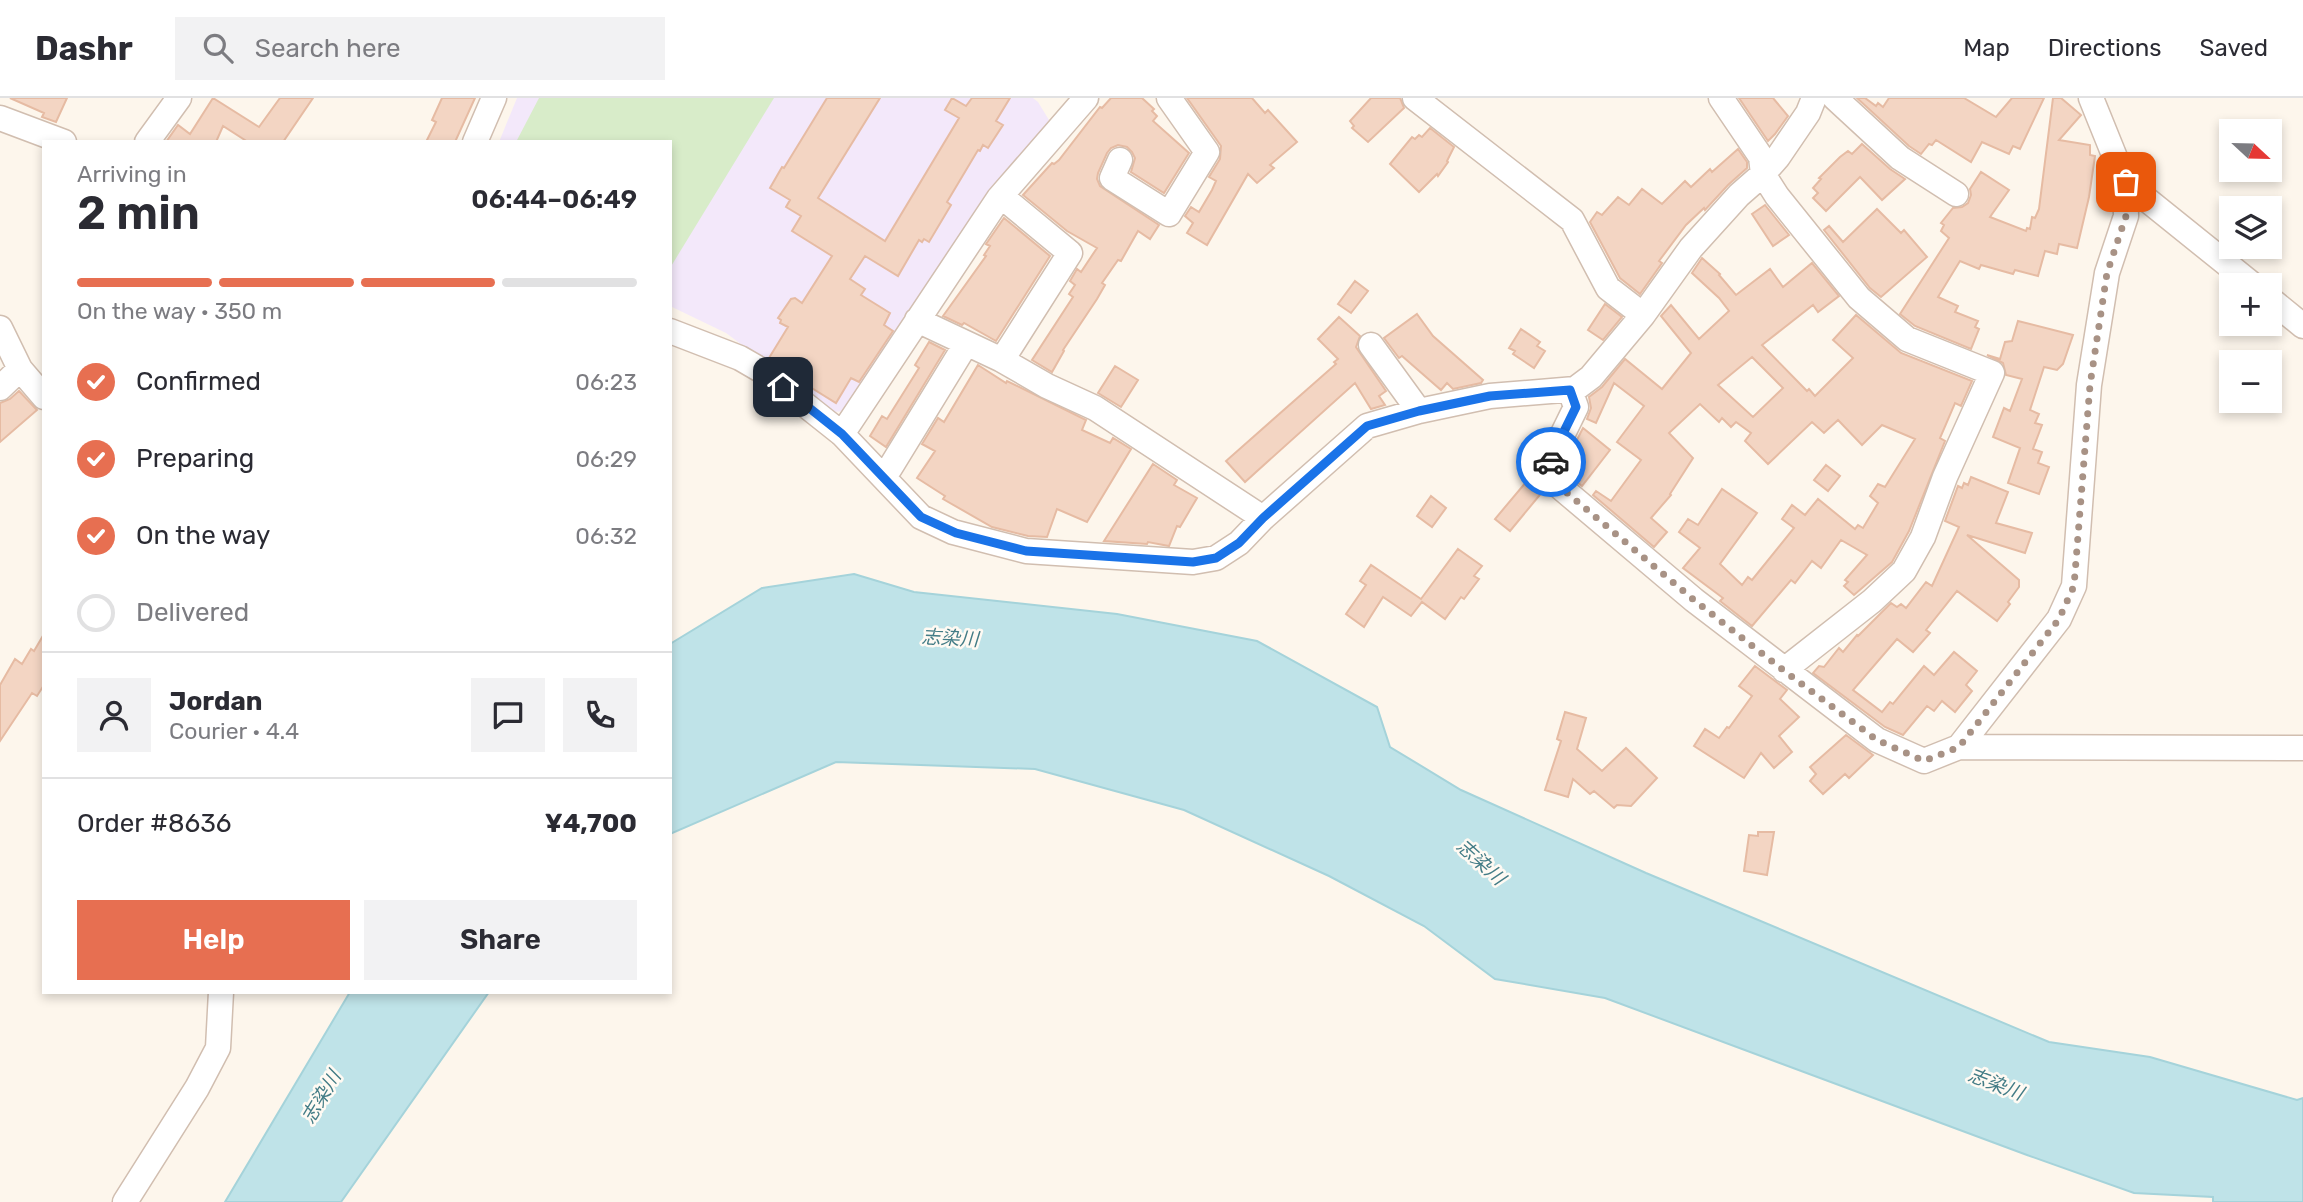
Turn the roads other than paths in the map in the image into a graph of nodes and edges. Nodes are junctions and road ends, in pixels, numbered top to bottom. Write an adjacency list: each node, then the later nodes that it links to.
1 (178, 98): 12 (street)
2 (494, 98): 13 (street)
3 (1085, 98): 18 (street)
4 (1169, 98): 14 (street)
5 (1415, 98): 21 (street)
6 (1721, 98): 15 (street)
7 (1814, 98): 15 (street)
8 (1835, 98): 17 (street)
9 (2091, 98): 16 (street)
10 (0, 118): 11 (street)
11 (60, 140)
12 (148, 140)
13 (476, 140)
14 (1120, 160)
15 (1763, 174): 21 (street); 37 (street)
16 (2126, 182): 19 (street); 38 (street)
17 (1956, 194)
18 (1001, 196): 22 (street); 28 (street)
19 (2238, 273)
20 (2282, 309): 23 (street)
21 (1643, 315): 31 (street)
22 (917, 320): 26 (street); 34 (street)
23 (2303, 326)
24 (0, 328): 29 (street)
25 (672, 332): 34 (street)
26 (967, 344): 28 (street); 35 (street)
27 (1370, 345): 33 (street)
28 (1002, 360): 36 (street)
29 (20, 369): 30 (street); 32 (street)
30 (0, 388)
31 (1570, 390): 33 (street); 37 (street)
32 (42, 395)
33 (1419, 411): 36 (street)
34 (842, 434): 35 (street)
35 (882, 476): 36 (street)
36 (1263, 518)
37 (1783, 670): 38 (street)
38 (1959, 747): 39 (street)
39 (2303, 748)
40 (221, 994): 41 (street)
41 (125, 1202)

